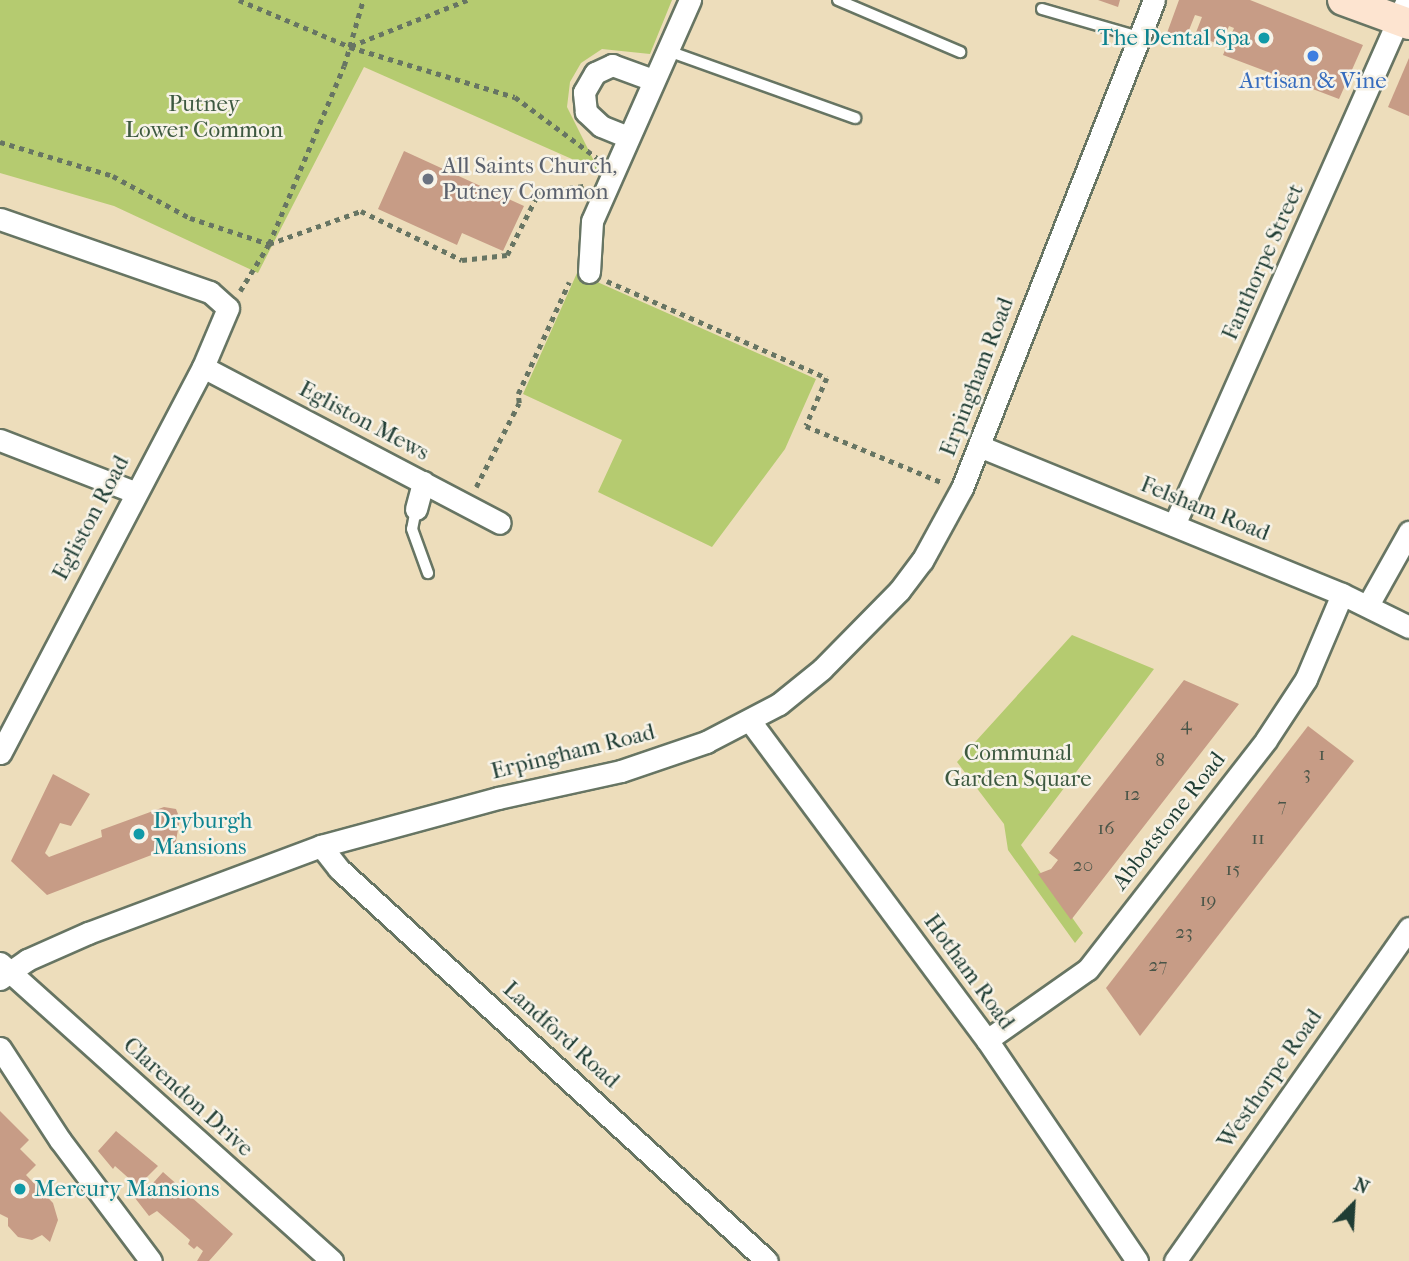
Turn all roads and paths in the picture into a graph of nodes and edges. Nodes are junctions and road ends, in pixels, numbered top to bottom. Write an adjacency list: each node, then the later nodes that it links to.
1 (239, 0): 11 (path)
2 (363, 0): 11 (path)
3 (467, 0): 11 (path)
4 (690, 0): 12 (street)
5 (838, 0): 13 (lane)
6 (1154, 0): 10 (street, Erpingham Road)
7 (1343, 0): 9 (main road)
8 (1042, 9): 10 (lane)
9 (1405, 15): 33 (street, Fanthorpe Street)
10 (1139, 37): 26 (street, Erpingham Road)
11 (349, 47): 18 (path); 21 (path)
12 (668, 51): 14 (street); 15 (lane)
13 (960, 52)
14 (653, 80): 16 (street); 16 (street)
15 (855, 118)
16 (628, 137): 18 (street)
17 (0, 142): 21 (path)
18 (614, 170): 19 (street)
19 (605, 191): 21 (path); 22 (street)
20 (0, 219): 23 (street)
21 (269, 244): 23 (path)
22 (589, 272): 28 (path); 30 (path)
23 (228, 308): 24 (street, Egliston Road)
24 (203, 367): 27 (street, Egliston Mews); 29 (street, Egliston Road)
25 (0, 440): 29 (street)
26 (979, 446): 28 (street, Erpingham Road); 33 (street, Felsham Road)
27 (423, 482): 30 (street, Egliston Mews); 31 (street)
28 (962, 488): 39 (street, Erpingham Road)
29 (134, 492): 40 (street, Egliston Road)
30 (462, 504): 32 (street, Egliston Mews)
31 (416, 509): 35 (lane)
32 (500, 523)
33 (1174, 525): 36 (street, Felsham Road)
34 (1409, 532): 37 (street)
35 (428, 573)
36 (1342, 594): 37 (street, Felsham Road); 44 (street, Abbotstone Road)
37 (1368, 605): 38 (street, Felsham Road)
38 (1409, 627)
39 (750, 721): 41 (street, Erpingham Road); 44 (street, Hotham Road)
40 (0, 753)
41 (321, 846): 43 (street, Erpingham Road); 48 (street, Landford Road)
42 (1409, 928): 50 (street, Westhorpe Road)
43 (3, 971): 47 (street, Clarendon Drive)
44 (987, 1040): 49 (street, Hotham Road)
45 (0, 1048): 46 (street)
46 (151, 1261)
47 (332, 1261)
48 (767, 1261)
49 (1137, 1261)
50 (1175, 1261)

